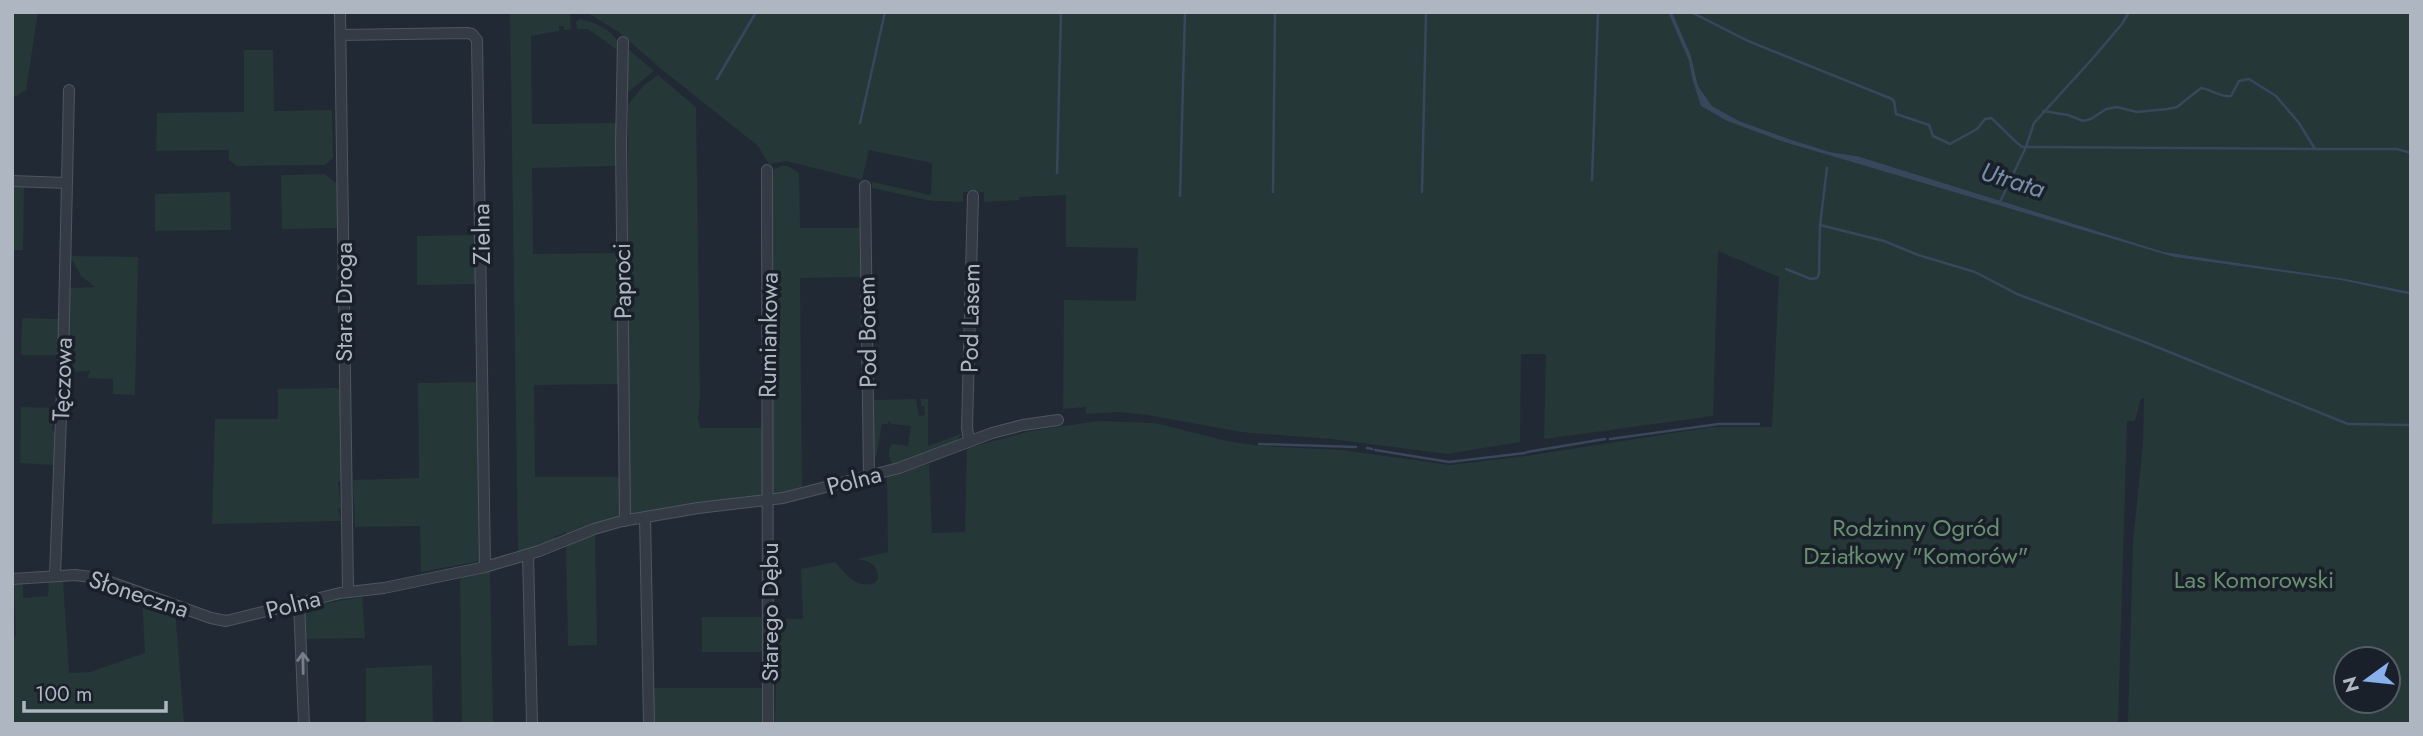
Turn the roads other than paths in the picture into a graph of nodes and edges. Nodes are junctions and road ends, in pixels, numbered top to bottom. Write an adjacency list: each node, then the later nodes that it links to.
1 (340, 12): 2 (street, Stara Droga)
2 (340, 35): 17 (street, Zielna); 20 (street, Stara Droga)
3 (623, 42): 15 (street, Paproci)
4 (69, 90): 7 (street, Tęczowa)
5 (767, 170): 13 (street, Rumiankowa)
6 (12, 181): 7 (street)
7 (66, 183): 18 (street, Tęczowa)
8 (864, 186): 12 (street, Pod Borem)
9 (972, 196): 11 (street, Pod Lasem)
10 (1058, 420): 11 (street, Polna)
11 (969, 440): 12 (street, Polna)
12 (869, 477): 13 (street, Polna)
13 (769, 500): 14 (street, Polna); 26 (street, Starego Dębu)
14 (645, 517): 15 (street, Polna); 25 (street)
15 (625, 521): 16 (street, Polna)
16 (528, 554): 17 (street, Polna); 24 (street)
17 (485, 568): 20 (street, Polna)
18 (55, 575): 19 (street, Słoneczna); 22 (street, Słoneczna)
19 (12, 579)
20 (348, 592): 21 (street, Polna)
21 (299, 602): 22 (street, Polna); 23 (street, one-way to 21)
22 (222, 621)
23 (304, 724)
24 (532, 724)
25 (649, 724)
26 (768, 724)

